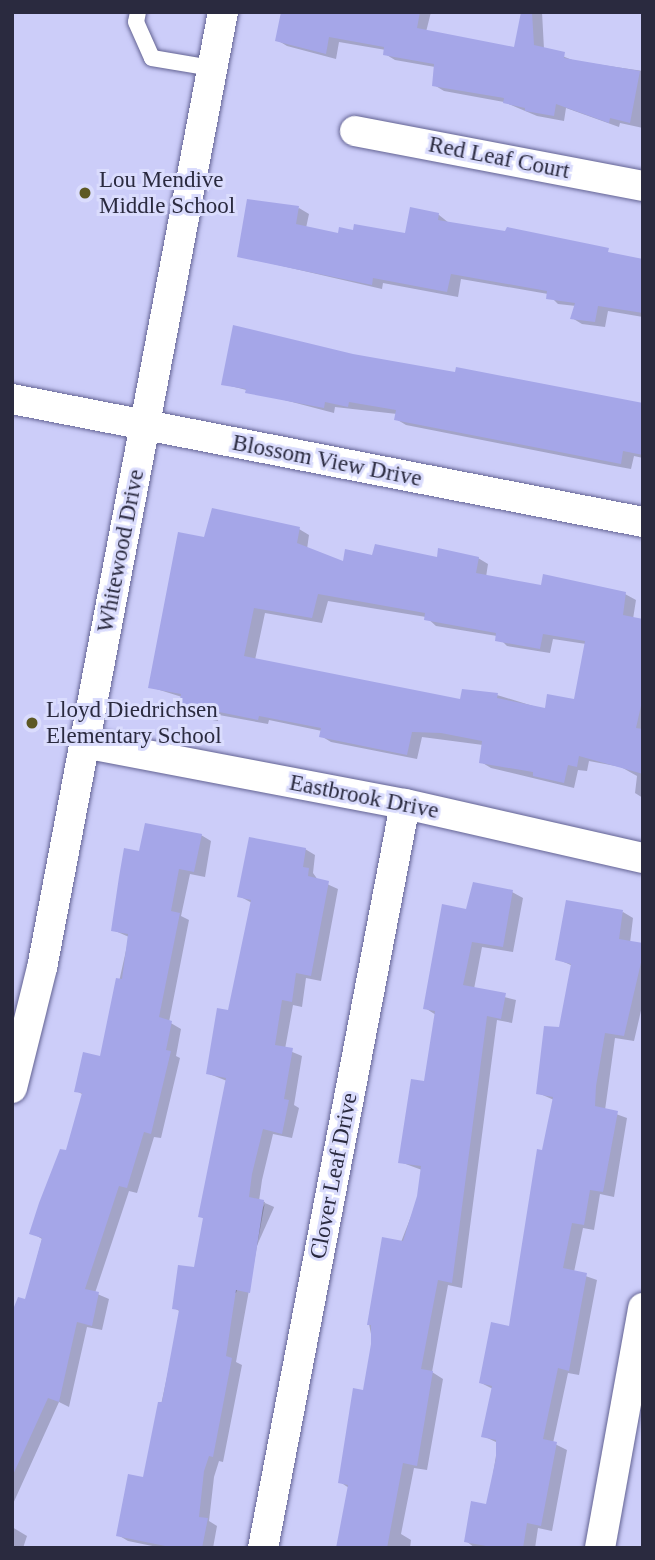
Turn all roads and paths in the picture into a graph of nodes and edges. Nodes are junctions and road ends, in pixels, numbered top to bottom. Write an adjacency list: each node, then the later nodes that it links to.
1 (138, 12): 3 (lane)
2 (223, 12): 3 (street, Whitewood Drive)
3 (212, 68): 7 (street, Whitewood Drive)
4 (355, 131): 5 (street, Red Leaf Court)
5 (643, 186)
6 (12, 399): 7 (street, Blossom View Drive)
7 (144, 425): 8 (street, Blossom View Drive); 9 (street, Whitewood Drive)
8 (643, 522)
9 (84, 743): 10 (street, Eastbrook Drive); 12 (street, Whitewood Drive)
10 (405, 804): 11 (street, Eastbrook Drive); 14 (street, Clover Leaf Drive)
11 (643, 858)
12 (12, 1088)
13 (643, 1308): 15 (street)
14 (263, 1548)
15 (600, 1548)

